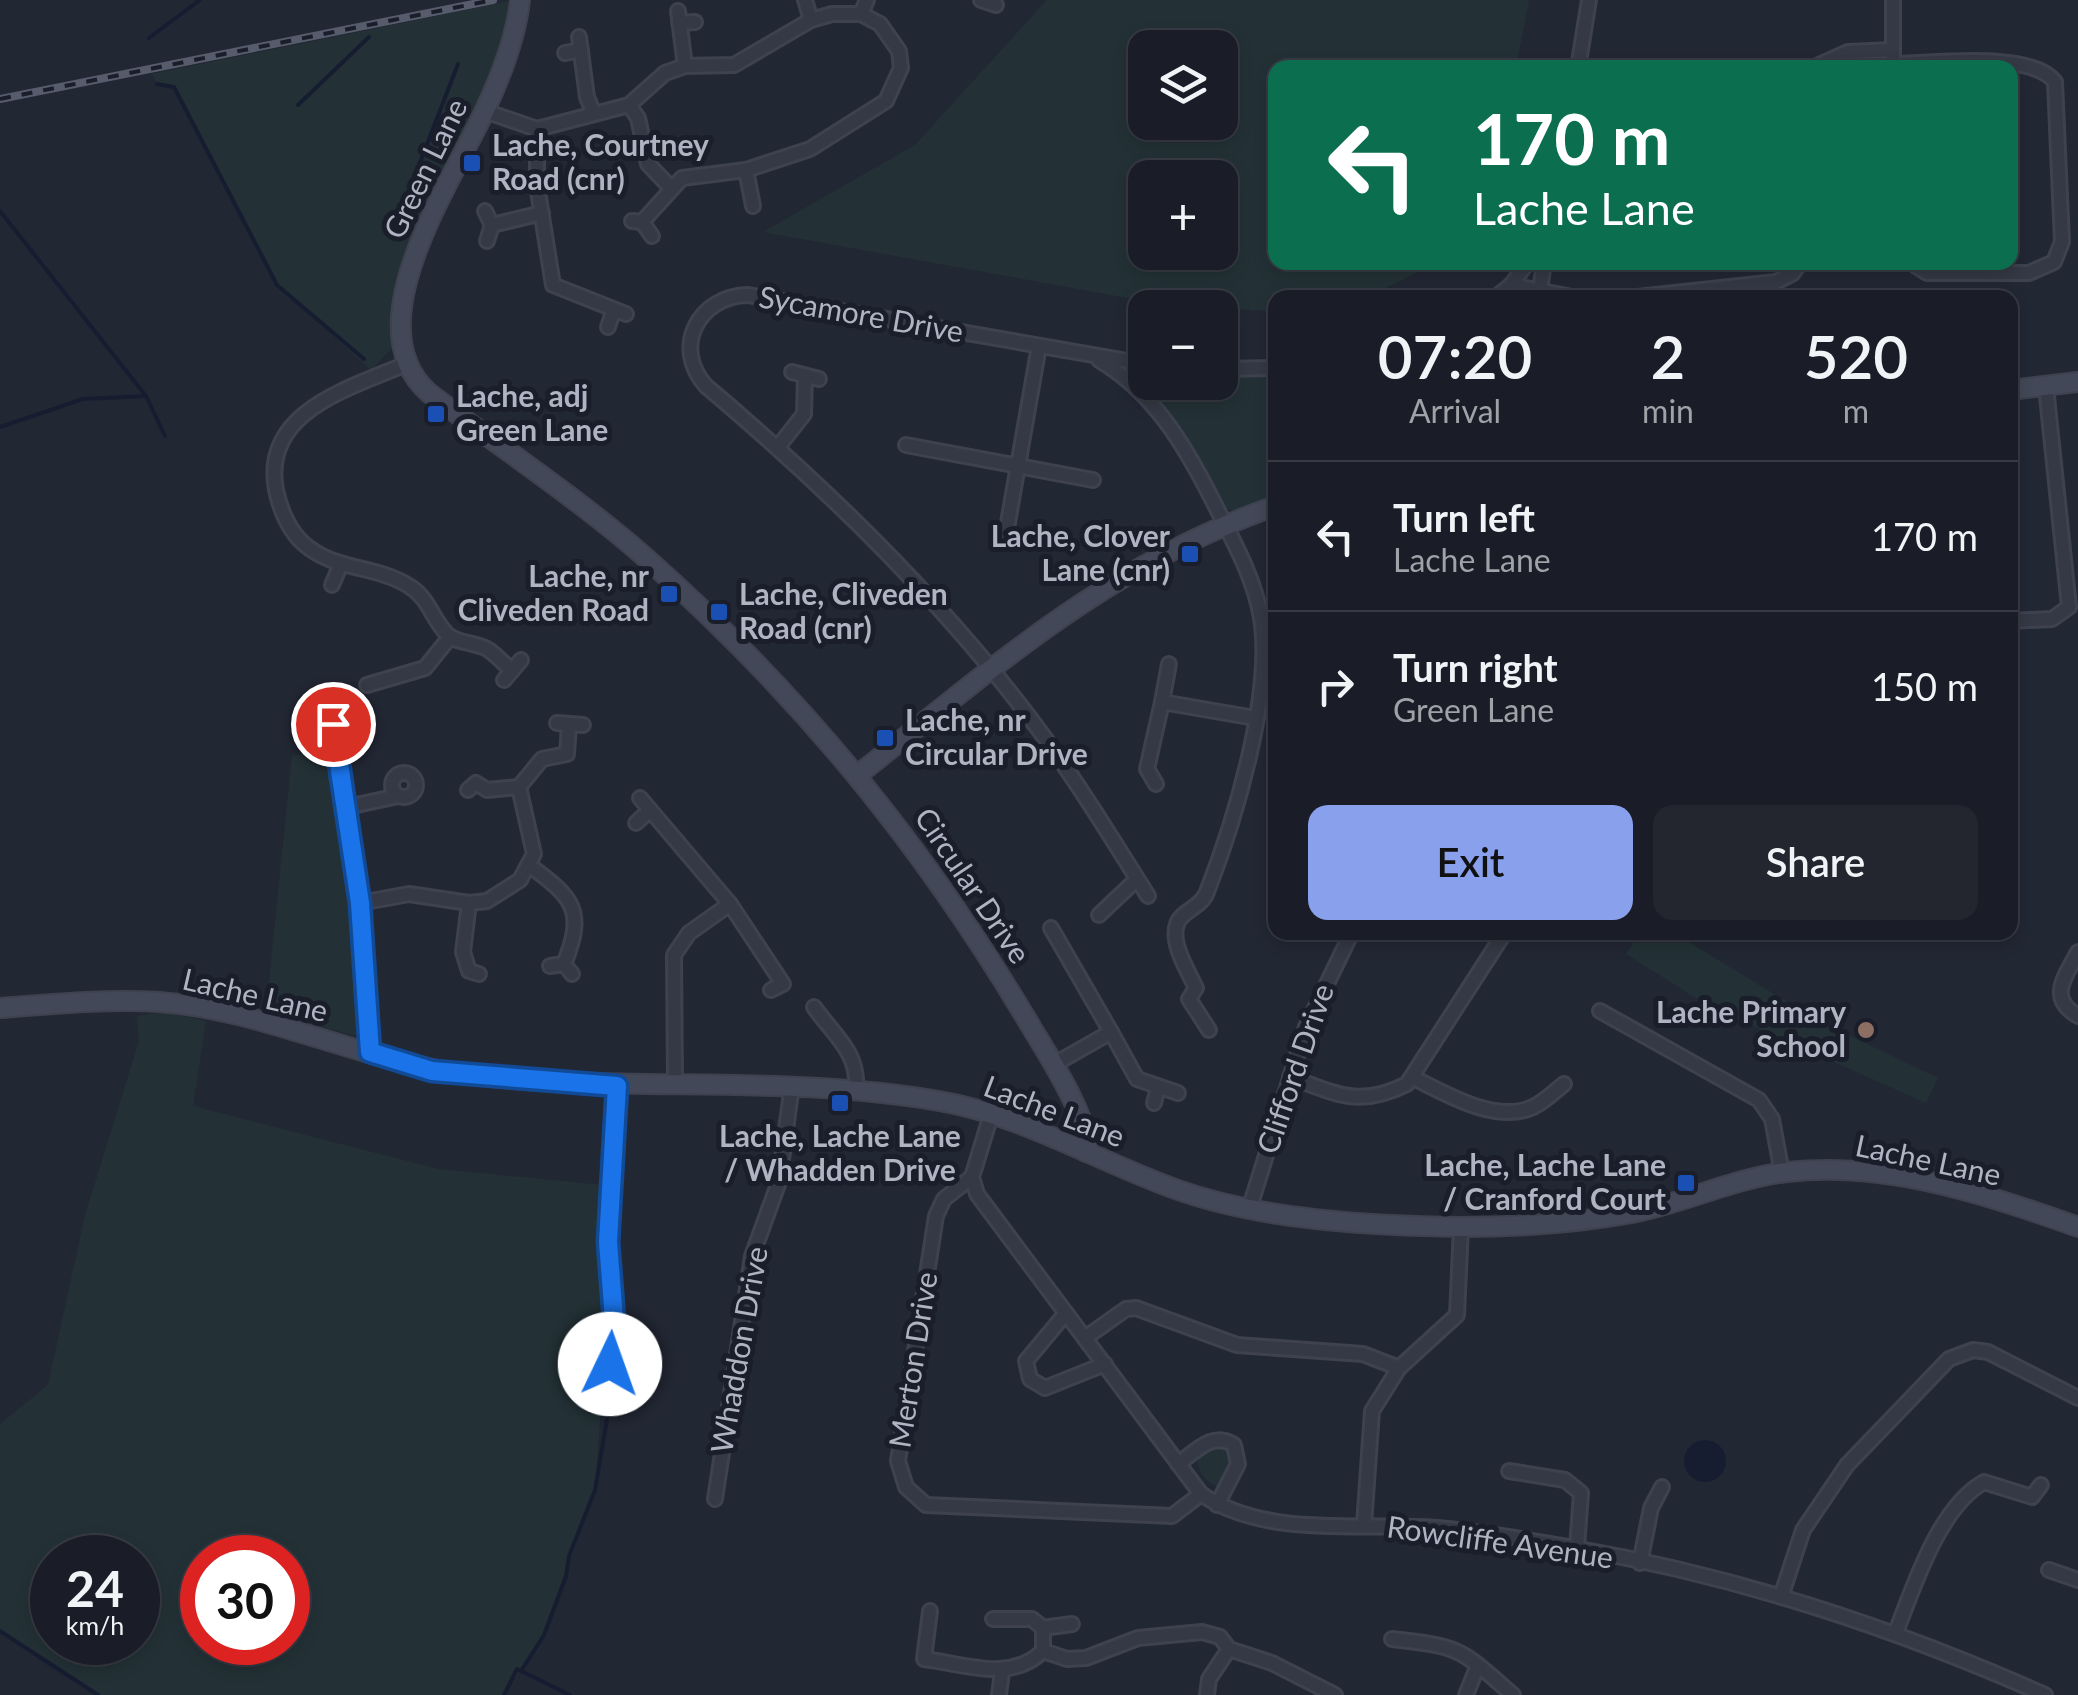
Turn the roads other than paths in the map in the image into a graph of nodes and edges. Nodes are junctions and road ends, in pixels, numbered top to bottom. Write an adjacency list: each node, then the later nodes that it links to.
1 (520, 0): 16 (street, Green Lane)
2 (805, 0): 7 (street)
3 (868, 0): 6 (street)
4 (1589, 0): 10 (street)
5 (1893, 0): 12 (street)
6 (861, 14): 7 (street); 19 (street)
7 (812, 20): 14 (street)
8 (695, 22): 14 (street)
9 (565, 54): 17 (street)
10 (1582, 60)
11 (1833, 60): 12 (street)
12 (1893, 60)
13 (2018, 63): 29 (street)
14 (685, 66): 15 (street)
15 (629, 105): 17 (street); 20 (street)
16 (484, 111): 18 (street); 38 (street, Green Lane)
17 (594, 114): 18 (street)
18 (537, 129): 23 (street)
19 (746, 170): 20 (street); 21 (street)
20 (670, 187): 25 (street)
21 (753, 206)
22 (485, 212): 24 (street)
23 (542, 213): 24 (street); 34 (street)
24 (492, 225): 26 (street)
25 (652, 236)
26 (487, 241)
27 (1523, 270): 30 (street)
28 (1795, 270): 33 (street)
29 (1923, 270)
30 (1512, 286): 31 (street); 32 (street)
31 (1506, 290)
32 (1526, 290)
33 (1713, 290)
34 (608, 327)
35 (1039, 346): 36 (street, Sycamore Drive); 48 (street, Sycamore Drive); 49 (street)
36 (1093, 356): 37 (street, Sycamore Drive); 42 (street)
37 (1128, 361)
38 (406, 364): 54 (street); 66 (street, Circular Drive)
39 (1268, 368): 40 (street)
40 (1238, 369)
41 (806, 376): 48 (street)
42 (1128, 377)
43 (2078, 382): 44 (street)
44 (2046, 387): 45 (street); 56 (street)
45 (2018, 389)
46 (1155, 400): 52 (street)
47 (906, 445): 49 (street)
48 (778, 446): 59 (street, Sycamore Drive)
49 (1018, 464): 50 (street); 53 (street)
50 (1093, 480)
51 (1268, 509): 52 (street)
52 (1225, 524): 59 (street); 63 (street)
53 (1006, 534)
54 (340, 566): 55 (street); 57 (street)
55 (332, 585)
56 (2018, 621)
57 (450, 637): 60 (street); 61 (street)
58 (1170, 664): 62 (street)
59 (988, 669): 66 (street); 76 (street, Sycamore Drive)
60 (512, 670)
61 (367, 685)
62 (1162, 702): 63 (street); 68 (street)
63 (1255, 718): 89 (street)
64 (333, 724): 72 (street)
65 (570, 724): 69 (street)
66 (859, 774): 98 (street, Circular Drive)
67 (475, 781): 69 (street)
68 (1150, 782)
69 (519, 787): 75 (street)
70 (398, 796): 72 (street)
71 (640, 798): 73 (street)
72 (343, 808): 78 (street)
73 (650, 810): 74 (street); 80 (street)
74 (636, 823)
75 (530, 866): 79 (street); 86 (street)
76 (1137, 879): 77 (street, Sycamore Drive); 81 (street)
77 (1148, 896)
78 (360, 903): 79 (street); 97 (street)
79 (469, 903): 87 (street)
80 (730, 904): 90 (street); 101 (street)
81 (1099, 914)
82 (1052, 928): 96 (street)
83 (1348, 940): 99 (street, Clifford Drive)
84 (1500, 940): 100 (street)
85 (2078, 952): 93 (street)
86 (562, 968)
87 (469, 974)
88 (1211, 978): 89 (street)
89 (1196, 988): 95 (street)
90 (771, 990)
91 (0, 1008): 97 (street, Lache Lane)
92 (1600, 1010): 111 (street)
93 (2078, 1016)
94 (806, 1026): 106 (street)
95 (1209, 1030)
96 (1111, 1032): 98 (street); 105 (street)
97 (370, 1052): 104 (street, Lache Lane)
98 (1053, 1065): 110 (street, Circular Drive)
99 (1290, 1077): 100 (street); 113 (street, Clifford Drive)
100 (1414, 1078): 102 (street)
101 (675, 1084): 103 (street, Lache Lane); 104 (street, Lache Lane)
102 (1564, 1084)
103 (792, 1085): 106 (street, Lache Lane); 127 (street, Whaddon Drive)
104 (617, 1086): 120 (street)
105 (1158, 1088): 107 (street); 108 (street)
106 (856, 1091): 109 (street, Lache Lane)
107 (1178, 1093)
108 (1154, 1103)
109 (991, 1115): 110 (street, Lache Lane); 112 (street)
110 (1086, 1152): 113 (street, Lache Lane)
111 (1782, 1173): 114 (street, Lache Lane); 115 (street, Lache Lane)
112 (972, 1177): 116 (street, Rowcliffe Avenue); 125 (street, Merton Drive)
113 (1249, 1210): 114 (street, Lache Lane)
114 (1461, 1227): 119 (street)
115 (2078, 1227)
116 (1066, 1313): 117 (street, Rowcliffe Avenue); 118 (street)
117 (1085, 1338): 118 (street, Rowcliffe Avenue); 119 (street)
118 (1104, 1364): 122 (street, Rowcliffe Avenue)
119 (1399, 1368): 129 (street)
120 (606, 1396)
121 (2078, 1398): 134 (street)
122 (1178, 1464): 125 (street, Rowcliffe Avenue); 128 (street)
123 (1510, 1471): 130 (street)
124 (2041, 1485): 139 (street)
125 (1200, 1494): 128 (street, Rowcliffe Avenue)
126 (1663, 1496): 131 (street)
127 (715, 1498)
128 (1218, 1506): 129 (street, Rowcliffe Avenue)
129 (1364, 1525): 130 (street, Rowcliffe Avenue)
130 (1576, 1548): 131 (street, Rowcliffe Avenue)
131 (1640, 1563): 134 (street, Rowcliffe Avenue)
132 (2049, 1570): 133 (street)
133 (2078, 1580)
134 (1781, 1597): 139 (street, Rowcliffe Avenue)
135 (930, 1611): 144 (street)
136 (993, 1620): 138 (street)
137 (1072, 1624): 138 (street)
138 (1043, 1628): 142 (street)
139 (1896, 1632): 150 (street, Rowcliffe Avenue)
140 (1392, 1639): 143 (street)
141 (1230, 1649): 142 (street); 146 (street); 147 (street)
142 (1043, 1652): 144 (street)
143 (1478, 1665): 148 (street); 149 (street)
144 (1002, 1672): 145 (street)
145 (999, 1695)
146 (1207, 1695)
147 (1335, 1695)
148 (1466, 1695)
149 (1512, 1695)
150 (2045, 1695)

